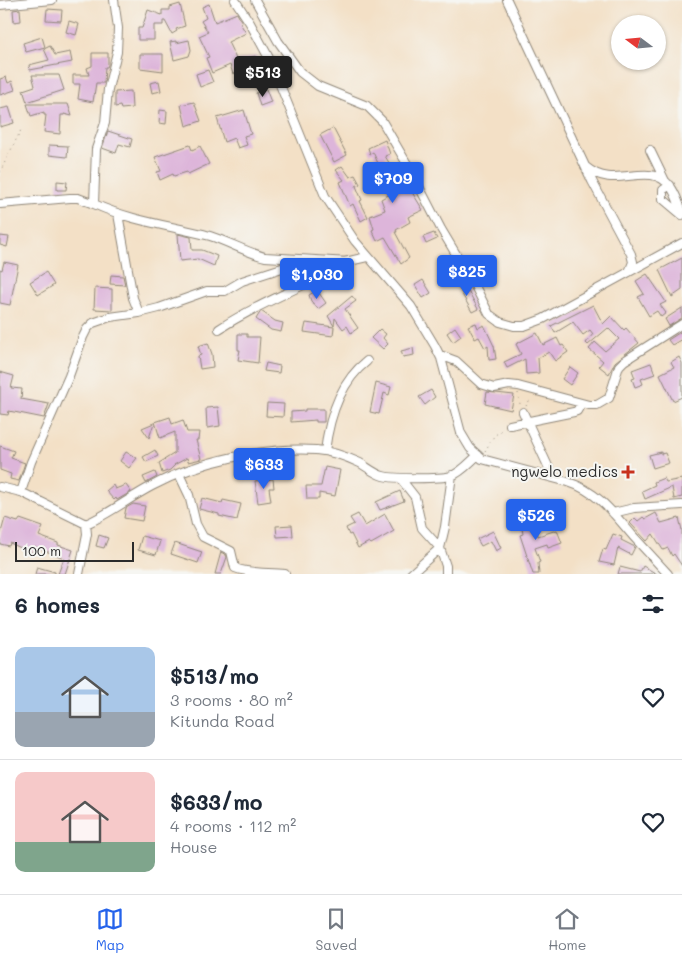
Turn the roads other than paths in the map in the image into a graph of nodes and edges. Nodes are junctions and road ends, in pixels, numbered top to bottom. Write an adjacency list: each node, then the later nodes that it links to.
1 (52, 0): 6 (street)
2 (114, 0): 11 (street)
3 (236, 0): 16 (street)
4 (254, 0): 18 (street)
5 (507, 0): 8 (street)
6 (1, 3)
7 (650, 150): 9 (street)
8 (584, 164): 9 (street); 18 (street)
9 (668, 183): 12 (street); 14 (street)
10 (0, 204): 11 (street)
11 (94, 204): 13 (street)
12 (682, 211)
13 (118, 214): 17 (street); 19 (street)
14 (682, 215)
15 (682, 243): 18 (street)
16 (367, 257): 17 (street); 22 (street)
17 (349, 262): 19 (street); 21 (street)
18 (629, 272)
19 (139, 313): 35 (street)
20 (682, 324): 24 (street)
21 (219, 328)
22 (440, 355): 24 (street); 29 (street)
23 (367, 361): 28 (street)
24 (581, 404): 26 (street)
25 (523, 412): 26 (street)
26 (527, 421): 27 (street); 32 (street)
27 (510, 425)
28 (325, 451): 30 (street); 33 (street)
29 (478, 455): 31 (street); 32 (street)
30 (180, 474): 38 (street); 41 (street)
31 (452, 476): 33 (street); 39 (street)
32 (553, 477): 37 (street)
33 (400, 478): 39 (street)
34 (0, 488): 35 (street)
35 (20, 492): 38 (street)
36 (682, 505): 37 (street)
37 (613, 513): 44 (street)
38 (86, 524): 40 (street)
39 (440, 548): 42 (street); 43 (street)
40 (79, 574)
41 (285, 574)
42 (412, 574)
43 (446, 574)
44 (668, 574)

